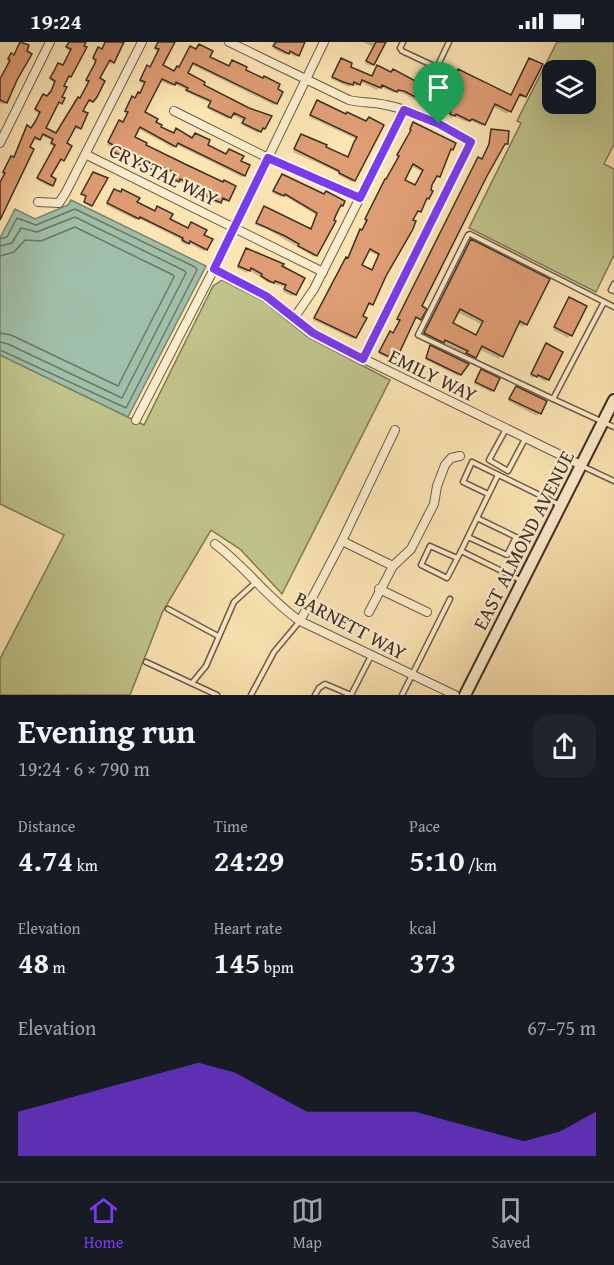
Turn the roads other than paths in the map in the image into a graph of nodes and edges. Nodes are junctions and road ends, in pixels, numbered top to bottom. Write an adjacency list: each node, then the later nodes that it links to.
1 (50, 42): 10 (street)
2 (142, 42): 11 (street)
3 (228, 42): 7 (street)
4 (324, 42): 7 (street)
5 (403, 42): 6 (lane)
6 (449, 42)
7 (306, 80): 8 (street); 12 (street)
8 (404, 110): 13 (street); 23 (street)
9 (174, 111): 12 (street)
10 (0, 143)
11 (87, 154): 14 (street); 15 (street, CRYSTAL WAY)
12 (268, 158): 13 (street); 15 (street)
13 (360, 198): 17 (street)
14 (38, 202)
15 (234, 227): 16 (street); 17 (street, CRYSTAL WAY)
16 (214, 269): 22 (street, EMILY WAY); 26 (street)
17 (322, 273): 22 (street)
18 (614, 284): 19 (lane)
19 (614, 291)
20 (604, 302): 21 (lane); 24 (lane); 24 (lane)
21 (614, 307)
22 (294, 318): 23 (street, EMILY WAY)
23 (363, 359): 29 (street, EMILY WAY)
24 (553, 399): 27 (lane)
25 (614, 400): 27 (main road, EAST ALMOND AVENUE)
26 (136, 420)
27 (603, 423): 28 (lane); 33 (main road, EAST ALMOND AVENUE)
28 (614, 427)
29 (506, 429): 31 (street, EMILY WAY); 31 (lane)
30 (395, 430): 40 (street)
31 (525, 439): 33 (street, EMILY WAY)
32 (460, 456): 44 (street)
33 (581, 465): 35 (lane); 37 (main road, EAST ALMOND AVENUE)
34 (498, 475): 36 (lane); 36 (lane); 37 (lane)
35 (614, 482)
36 (488, 494): 38 (lane)
37 (560, 506): 46 (main road, EAST ALMOND AVENUE)
38 (477, 518): 39 (lane); 39 (lane)
39 (468, 537): 42 (lane)
40 (342, 541): 44 (street); 52 (street)
41 (215, 544): 45 (street, BARNETT WAY)
42 (461, 551): 43 (lane); 46 (lane)
43 (457, 558): 43 (lane)
44 (393, 566): 47 (street)
45 (256, 581): 52 (street, BARNETT WAY); 53 (lane)
46 (522, 581): 64 (main road, EAST ALMOND AVENUE)
47 (379, 589): 50 (street); 51 (street)
48 (450, 599): 56 (lane)
49 (168, 609): 53 (lane)
50 (369, 612)
51 (427, 612)
52 (300, 621): 54 (street, BARNETT WAY); 59 (lane)
53 (218, 636): 57 (lane)
54 (371, 656): 56 (street, BARNETT WAY); 61 (lane)
55 (147, 662): 57 (lane)
56 (412, 675): 62 (lane); 63 (street, BARNETT WAY)
57 (192, 683): 58 (lane)
58 (217, 695)
59 (251, 695)
60 (315, 695): 61 (lane)
61 (351, 695)
62 (402, 695)
63 (455, 695)
64 (465, 695)

